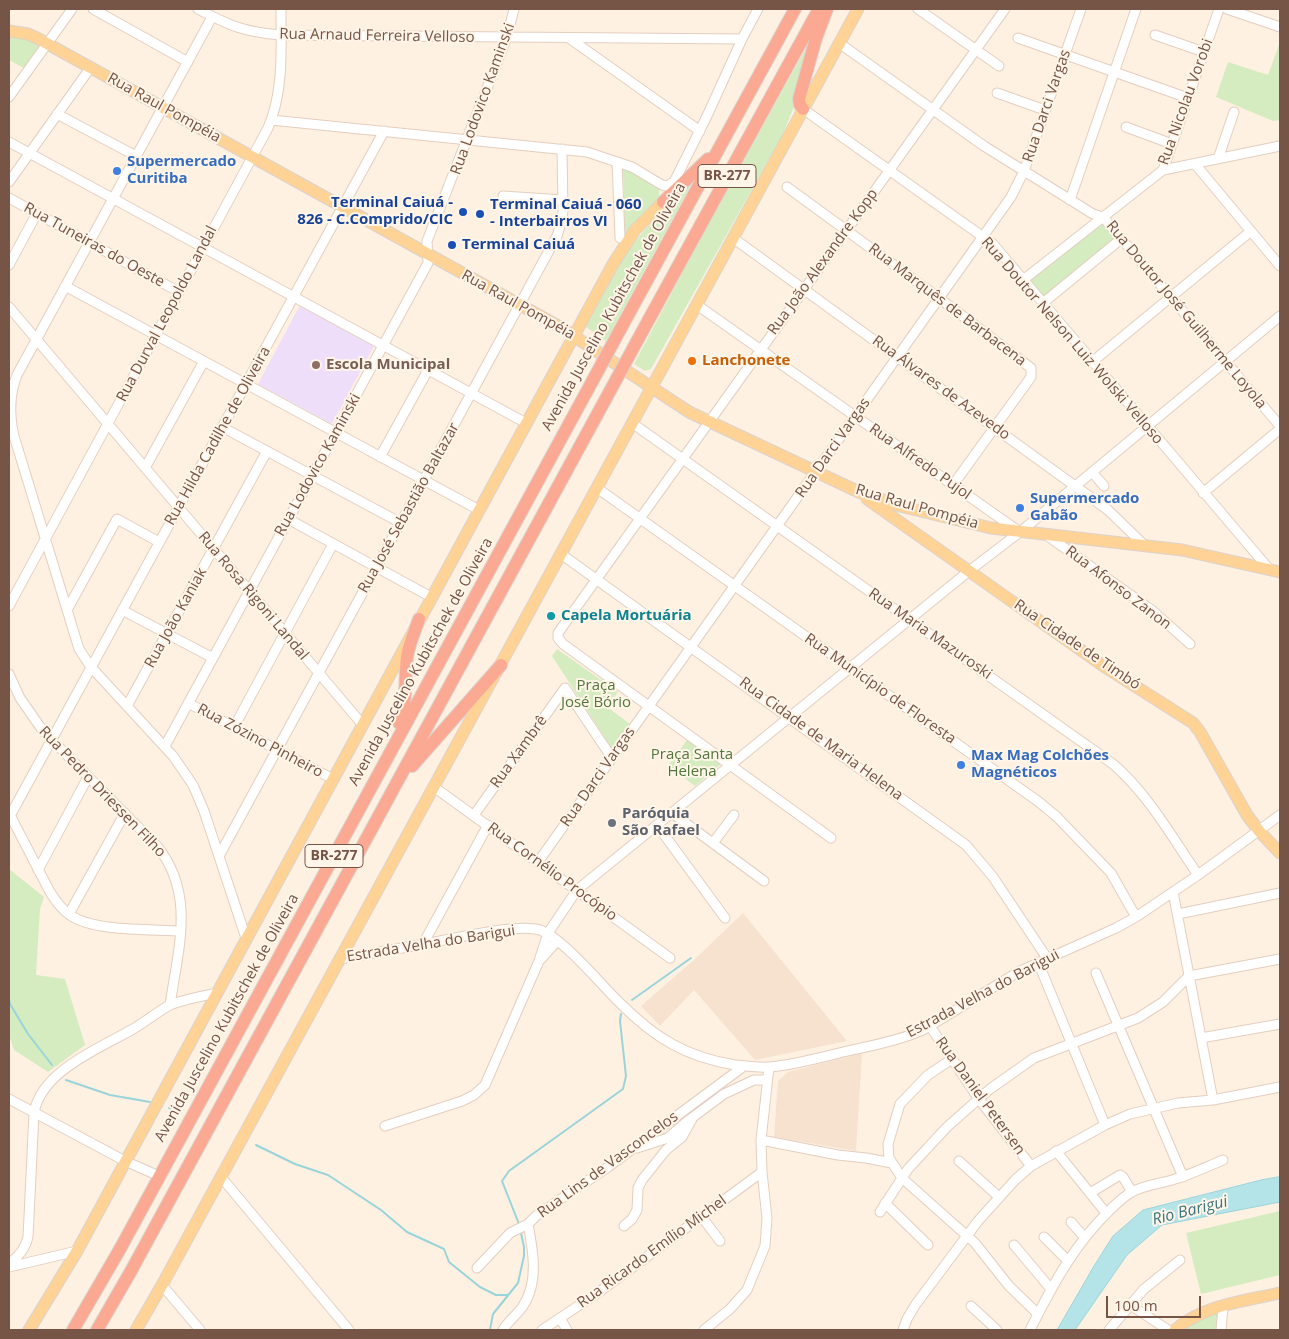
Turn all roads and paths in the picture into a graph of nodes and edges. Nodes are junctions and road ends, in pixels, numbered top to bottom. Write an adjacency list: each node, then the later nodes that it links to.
1 (72, 9): 26 (street)
2 (93, 9): 31 (street)
3 (198, 9): 17 (street, Rua Arnaud Ferreira Velloso)
4 (281, 9): 20 (street, Rua Durval Leopoldo Landal)
5 (514, 9): 22 (street, Rua Lodovico Kaminski)
6 (758, 9): 25 (street)
7 (795, 9): 50 (highway, Avenida Juscelino Kubitschek de Oliveira / BR-277)
8 (818, 9): 190 (highway, BR-277, bridge)
9 (826, 9): 39 (highway)
10 (858, 9): 27 (main road)
11 (918, 9): 28 (street)
12 (1005, 9): 28 (street, Rua João Alexandre Kopp)
13 (1081, 9): 30 (street, Rua Darci Vargas)
14 (1136, 9): 34 (street)
15 (1219, 9): 29 (street, Rua Nicolau Vorobi)
16 (1227, 9): 18 (street)
17 (212, 16): 20 (street, Rua Arnaud Ferreira Velloso); 31 (street)
18 (1280, 27)
19 (9, 31): 26 (main road, Rua Raul Pompéia)
20 (281, 35): 22 (street, Rua Arnaud Ferreira Velloso); 44 (street, Rua Durval Leopoldo Landal)
21 (1155, 35): 29 (street)
22 (507, 37): 23 (street, Rua Arnaud Ferreira Velloso); 48 (street, Rua Lodovico Kaminski)
23 (569, 38): 25 (street, Rua Arnaud Ferreira Velloso); 47 (street)
24 (1018, 38): 30 (street)
25 (742, 40): 47 (street)
26 (47, 43): 33 (main road, Rua Raul Pompéia); 36 (street)
27 (839, 43): 39 (main road); 40 (street, Rua Doutor José Guilherme Loyola)
28 (976, 50): 32 (street); 40 (street, Rua João Alexandre Kopp)
29 (1204, 52): 37 (street, Rua Nicolau Vorobi)
30 (1065, 55): 34 (street); 41 (street, Rua Darci Vargas)
31 (188, 62): 38 (street)
32 (998, 66)
33 (91, 67): 38 (main road, Rua Raul Pompéia); 43 (street)
34 (1114, 72): 37 (street); 69 (street)
35 (997, 93): 41 (street)
36 (9, 97)
37 (1188, 98): 51 (street, Rua Nicolau Vorobi)
38 (163, 107): 55 (street); 56 (main road, Rua Raul Pompéia)
39 (803, 109): 60 (street, Rua Doutor Nelson Luiz Wolski Velloso); 78 (main road)
40 (932, 110): 60 (street, Rua João Alexandre Kopp); 62 (street, Rua Doutor José Guilherme Loyola)
41 (1045, 110): 62 (street, Rua Darci Vargas)
42 (1234, 112): 57 (street)
43 (57, 114): 54 (street); 55 (street)
44 (271, 120): 46 (street); 56 (street, Rua Durval Leopoldo Landal)
45 (1126, 127): 51 (street)
46 (384, 131): 48 (street); 71 (street, Rua Hilda Cadilhe de Oliveira)
47 (700, 131): 58 (street)
48 (468, 140): 53 (street); 82 (street, Rua Lodovico Kaminski)
49 (9, 142): 54 (street)
50 (723, 142): 70 (highway); 185 (highway, Avenida Juscelino Kubitschek de Oliveira / BR-277, bridge)
51 (1172, 144): 61 (street, Rua Nicolau Vorobi)
52 (1280, 146): 57 (street)
53 (562, 149): 58 (street); 68 (street, Rua José Sebastião Baltazar)
54 (29, 153): 63 (street); 67 (street)
55 (136, 156): 67 (street)
56 (252, 157): 71 (main road, Rua Raul Pompéia); 81 (street, Rua Durval Leopoldo Landal)
57 (1218, 159): 59 (street)
58 (617, 162): 77 (street)
59 (1195, 164): 61 (street); 75 (street)
60 (889, 170): 74 (street, Rua João Alexandre Kopp); 76 (street, Rua Doutor Nelson Luiz Wolski Velloso)
61 (1162, 170): 73 (street, Rua Nicolau Vorobi)
62 (1024, 171): 69 (street, Rua Doutor José Guilherme Loyola); 76 (street, Rua Darci Vargas)
63 (9, 182)
64 (787, 187): 74 (street, Rua Marquês de Barbacena)
65 (503, 196): 68 (street)
66 (9, 198): 72 (street, Rua Tuneiras do Oeste)
67 (113, 199): 80 (street); 81 (street)
68 (563, 200): 93 (street, Rua José Sebastião Baltazar)
69 (1070, 200): 73 (street, Rua Doutor José Guilherme Loyola)
70 (663, 202): 98 (main road)
71 (343, 207): 82 (main road, Rua Raul Pompéia); 89 (street, Rua Hilda Cadilhe de Oliveira)
72 (37, 213): 80 (street, Rua Tuneiras do Oeste); 83 (street)
73 (1103, 217): 79 (street, Rua Doutor José Guilherme Loyola); 85 (street, Rua Nicolau Vorobi)
74 (846, 230): 87 (street, Rua João Alexandre Kopp); 91 (street, Rua Marquês de Barbacena)
75 (1251, 231): 84 (street); 90 (street)
76 (983, 236): 85 (street, Rua Doutor Nelson Luiz Wolski Velloso); 91 (street, Rua Darci Vargas)
77 (620, 238)
78 (733, 238): 87 (street, Rua Álvares de Azevedo); 94 (main road)
79 (1121, 238): 90 (street, Rua Doutor José Guilherme Loyola); 92 (street)
80 (89, 242): 86 (street); 88 (street, Rua Tuneiras do Oeste)
81 (203, 248): 88 (street, Rua Durval Leopoldo Landal); 89 (street)
82 (427, 254): 93 (main road, Rua Raul Pompéia); 100 (street, Rua Lodovico Kaminski)
83 (9, 265)
84 (1280, 266)
85 (1023, 280): 92 (street, Rua Doutor Nelson Luiz Wolski Velloso)
86 (65, 286): 97 (street); 99 (street)
87 (803, 289): 101 (street, Rua João Alexandre Kopp); 102 (street, Rua Álvares de Azevedo)
88 (179, 292): 97 (street, Rua Durval Leopoldo Landal)
89 (294, 297): 100 (street); 107 (street, Rua Hilda Cadilhe de Oliveira)
90 (1171, 297): 104 (street); 105 (street, Rua Doutor José Guilherme Loyola)
91 (939, 298): 102 (street, Rua Darci Vargas); 116 (street, Rua Marquês de Barbacena)
92 (1043, 303): 104 (street, Rua Doutor Nelson Luiz Wolski Velloso)
93 (520, 305): 98 (main road, Rua Raul Pompéia); 109 (street, Rua José Sebastião Baltazar)
94 (697, 305): 101 (street, Rua Alfredo Pujol); 108 (main road)
95 (9, 307): 99 (street, Rua Rosa Rigoni Landal)
96 (1280, 316): 105 (street)
97 (156, 335): 103 (street); 114 (street, Rua Durval Leopoldo Landal)
98 (574, 336): 108 (main road, Rua Raul Pompéia); 112 (main road)
99 (36, 339): 114 (street, Rua Rosa Rigoni Landal); 143 (street)
100 (383, 345): 106 (street); 119 (street, Rua Lodovico Kaminski)
101 (760, 350): 110 (street, Rua Alfredo Pujol); 111 (street, Rua João Alexandre Kopp)
102 (897, 357): 110 (street, Rua Darci Vargas); 116 (street, Rua Álvares de Azevedo)
103 (204, 361): 107 (street); 123 (street)
104 (1092, 362): 117 (street, Rua Doutor Nelson Luiz Wolski Velloso)
105 (1225, 362): 117 (street); 118 (street, Rua Doutor José Guilherme Loyola)
106 (428, 370): 109 (street); 121 (street)
107 (246, 384): 115 (street, Rua Hilda Cadilhe de Oliveira); 119 (street)
108 (652, 388): 111 (main road, Rua Raul Pompéia); 113 (main road)
109 (472, 393): 112 (street); 127 (street, Rua José Sebastião Baltazar)
110 (855, 416): 125 (street, Rua Darci Vargas); 128 (street, Rua Alfredo Pujol)
111 (708, 422): 122 (street, Rua João Alexandre Kopp); 125 (main road, Rua Raul Pompéia)
112 (526, 423): 135 (main road)
113 (632, 423): 122 (street, Rua Maria Mazuroski); 131 (main road)
114 (108, 424): 123 (street, Rua Rosa Rigoni Landal); 143 (street, Rua Durval Leopoldo Landal)
115 (222, 427): 120 (street); 133 (street, Rua Hilda Cadilhe de Oliveira)
116 (994, 427): 128 (street); 129 (street, Rua Álvares de Azevedo)
117 (1147, 427): 124 (street); 132 (street, Rua Doutor Nelson Luiz Wolski Velloso)
118 (1280, 427): 132 (street)
119 (336, 432): 121 (street); 126 (street, Rua Lodovico Kaminski)
120 (267, 451): 126 (street); 148 (street, Rua João Kaniak)
121 (380, 457): 127 (street)
122 (682, 458): 136 (street, Rua João Alexandre Kopp); 139 (street, Rua Maria Mazuroski)
123 (145, 468): 133 (street, Rua Rosa Rigoni Landal)
124 (1092, 472): 129 (street); 130 (street)
125 (815, 473): 134 (main road, Rua Raul Pompéia); 139 (street, Rua Darci Vargas)
126 (312, 476): 137 (street, Rua Lodovico Kaminski); 138 (street)
127 (424, 480): 135 (street); 138 (street, Rua José Sebastião Baltazar)
128 (953, 485): 141 (street, Rua Alfredo Pujol)
129 (1076, 486): 141 (street); 146 (street, Rua Álvares de Azevedo)
130 (1104, 486)
131 (597, 488): 136 (street, Rua Município de Floresta); 150 (main road)
132 (1203, 493): 147 (street, Rua Doutor Nelson Luiz Wolski Velloso)
133 (179, 507): 144 (street, Rua Hilda Cadilhe de Oliveira); 148 (street, Rua Rosa Rigoni Landal)
134 (894, 508): 140 (main road, Rua Raul Pompéia); 154 (main road, Rua Cidade de Timbó)
135 (479, 510): 159 (main road)
136 (639, 518): 156 (street, Rua João Alexandre Kopp); 157 (street, Rua Município de Floresta)
137 (288, 519): 145 (street); 158 (street, Rua Lodovico Kaminski)
138 (401, 523): 152 (street, Rua José Sebastião Baltazar)
139 (777, 526): 157 (street, Rua Darci Vargas); 164 (street, Rua Maria Mazuroski)
140 (1003, 530): 141 (main road, Rua Raul Pompéia); 149 (street)
141 (1020, 532): 142 (main road, Rua Raul Pompéia); 149 (street)
142 (1045, 534): 146 (main road, Rua Raul Pompéia); 167 (street, Rua Afonso Zanon)
143 (45, 539): 160 (street, Rua Durval Leopoldo Landal); 161 (street)
144 (159, 542): 161 (street); 162 (street, Rua Hilda Cadilhe de Oliveira)
145 (333, 544): 152 (street); 165 (street)
146 (1143, 544): 151 (main road, Rua Raul Pompéia)
147 (1246, 544): 151 (street); 153 (street, Rua Doutor Nelson Luiz Wolski Velloso)
148 (214, 549): 158 (street, Rua Rosa Rigoni Landal); 166 (street, Rua João Kaniak)
149 (996, 549): 154 (street)
150 (561, 554): 156 (street, Rua Cidade de Maria Helena); 170 (main road)
151 (1244, 563): 153 (main road, Rua Raul Pompéia)
152 (377, 567): 159 (street); 173 (street, Rua José Sebastião Baltazar)
153 (1269, 570): 155 (main road, Rua Raul Pompéia)
154 (969, 571): 164 (street); 199 (main road, Rua Cidade de Timbó)
155 (1280, 572)
156 (596, 578): 168 (street, Rua Cidade de Maria Helena); 177 (street, Rua João Alexandre Kopp)
157 (734, 586): 168 (street, Rua Darci Vargas); 172 (street, Rua Município de Floresta)
158 (249, 591): 165 (street, Rua Rosa Rigoni Landal); 169 (street, Rua Lodovico Kaminski)
159 (431, 597): 163 (main road)
160 (9, 606)
161 (67, 610): 171 (street)
162 (122, 610): 166 (street); 171 (street, Rua Hilda Cadilhe de Oliveira)
163 (419, 619): 179 (main road); 185 (highway)
164 (910, 619): 172 (street); 206 (street, Rua Maria Mazuroski)
165 (285, 633): 173 (street, Rua Rosa Rigoni Landal); 180 (street)
166 (167, 634): 169 (street); 176 (street, Rua João Kaniak)
167 (1190, 644)
168 (691, 647): 177 (street, Rua Darci Vargas); 178 (street, Rua Cidade de Maria Helena)
169 (213, 658): 175 (street, Rua Lodovico Kaminski)
170 (501, 664): 189 (main road); 190 (highway)
171 (91, 667): 176 (street); 181 (street, Rua Hilda Cadilhe de Oliveira)
172 (850, 668): 178 (street); 213 (street, Rua Município de Floresta)
173 (319, 673): 179 (street, Rua Rosa Rigoni Landal); 183 (street, Rua José Sebastião Baltazar)
174 (9, 674): 181 (street, Rua Pedro Driessen Filho)
175 (188, 703): 180 (street, Rua Zózino Pinheiro); 182 (street, Rua Lodovico Kaminski)
176 (128, 706): 182 (street)
177 (649, 706): 184 (street, Rua Darci Vargas); 186 (street)
178 (790, 717): 186 (street); 221 (street, Rua Cidade de Maria Helena)
179 (362, 724): 188 (main road)
180 (234, 727): 183 (street, Rua Zózino Pinheiro)
181 (51, 740): 187 (street, Rua Pedro Driessen Filho); 193 (street, Rua Hilda Cadilhe de Oliveira)
182 (164, 746): 203 (street)
183 (278, 750): 188 (street, Rua Zózino Pinheiro); 203 (street, Rua José Sebastião Baltazar)
184 (612, 758): 194 (street, Rua Xambrê); 204 (street, Rua Darci Vargas)
185 (386, 761): 257 (highway, Avenida Juscelino Kubitschek de Oliveira / BR-277)
186 (731, 765): 192 (street); 200 (street)
187 (88, 777): 191 (street, Rua Pedro Driessen Filho); 205 (street)
188 (333, 779): 217 (main road)
189 (434, 787): 194 (street, Rua Cornélio Procópio); 222 (main road)
190 (392, 791): 292 (highway, BR-277)
191 (125, 813): 211 (street); 215 (street, Rua Pedro Driessen Filho)
192 (672, 813): 198 (street); 201 (street)
193 (10, 814): 205 (street)
194 (474, 815): 197 (street, Rua Cornélio Procópio)
195 (734, 815): 201 (street)
196 (1280, 815): 199 (street, Estrada Velha do Barigui)
197 (488, 825): 204 (street, Rua Cornélio Procópio); 219 (street)
198 (657, 825): 208 (street); 214 (street)
199 (1259, 831): 202 (main road, Rua Cidade de Timbó); 206 (street, Estrada Velha do Barigui)
200 (831, 838)
201 (713, 843): 207 (street)
202 (1280, 853)
203 (219, 856): 217 (street)
204 (538, 862): 208 (street, Rua Cornélio Procópio)
205 (38, 870): 211 (street)
206 (1198, 875): 209 (street, Estrada Velha do Barigui)
207 (764, 881)
208 (577, 890): 216 (street); 220 (street, Rua Cornélio Procópio)
209 (1173, 892): 212 (street); 213 (street, Estrada Velha do Barigui)
210 (1280, 894): 212 (street)
211 (69, 914): 215 (street)
212 (1178, 914): 227 (street)
213 (1136, 917): 221 (street, Estrada Velha do Barigui)
214 (725, 918)
215 (181, 931): 229 (street, Rua Pedro Driessen Filho)
216 (548, 934): 218 (street, Estrada Velha do Barigui); 219 (street, Estrada Velha do Barigui); 224 (street)
217 (246, 938): 228 (main road)
218 (557, 941): 224 (street); 236 (street, Estrada Velha do Barigui)
219 (423, 944): 222 (street, Estrada Velha do Barigui)
220 (670, 958)
221 (1047, 958): 225 (street, Estrada Velha do Barigui)
222 (339, 959): 258 (main road)
223 (1280, 959): 227 (street)
224 (539, 961): 247 (street)
225 (1038, 962): 231 (street, Estrada Velha do Barigui); 234 (street)
226 (1096, 973): 232 (street)
227 (1189, 976): 232 (street); 233 (street)
228 (216, 993): 229 (street); 252 (main road)
229 (170, 1005): 244 (street)
230 (1280, 1024): 233 (street)
231 (930, 1026): 235 (street, Rua Daniel Petersen); 237 (street, Estrada Velha do Barigui)
232 (1118, 1026): 234 (street); 243 (street)
233 (1201, 1038): 242 (street)
234 (1071, 1044): 240 (street); 246 (street)
235 (952, 1060): 240 (street, Rua Daniel Petersen); 254 (street)
236 (744, 1066): 237 (street, Estrada Velha do Barigui); 249 (street, Rua Lins de Vasconcelos)
237 (769, 1067): 238 (street)
238 (767, 1080): 245 (street); 248 (street)
239 (1280, 1087): 242 (street)
240 (978, 1098): 255 (street, Rua Daniel Petersen); 260 (street)
241 (9, 1100): 244 (street)
242 (1213, 1100): 243 (street)
243 (1153, 1108): 246 (street); 259 (street)
244 (34, 1113): 252 (street); 280 (street)
245 (693, 1117): 249 (street); 270 (street)
246 (1105, 1124): 250 (street)
247 (385, 1126)
248 (762, 1140): 254 (street); 256 (street)
249 (632, 1149): 269 (street, Rua Lins de Vasconcelos)
250 (1056, 1151): 255 (street); 262 (street)
251 (1222, 1160): 259 (street)
252 (125, 1161): 257 (street); 277 (main road)
253 (959, 1161): 263 (street)
254 (892, 1163): 260 (street)
255 (1031, 1166): 263 (street)
256 (762, 1172): 267 (street, Rua Ricardo Emílio Michel); 299 (street)
257 (159, 1176): 291 (highway, Avenida Juscelino Kubitschek de Oliveira / BR-277)
258 (221, 1177): 282 (main road); 295 (street)
259 (1183, 1177): 261 (street)
260 (902, 1178): 264 (street); 271 (street)
261 (1132, 1192): 262 (street); 266 (street)
262 (1090, 1193): 266 (street)
263 (999, 1197): 271 (street)
264 (886, 1203): 265 (street); 275 (street)
265 (880, 1212)
266 (1106, 1213): 273 (street)
267 (702, 1216): 274 (street); 289 (street, Rua Ricardo Emílio Michel)
268 (1071, 1222): 273 (street)
269 (528, 1224): 281 (street, Rua Lins de Vasconcelos); 296 (street)
270 (624, 1226)
271 (967, 1236): 288 (street); 300 (street)
272 (1044, 1237): 279 (street)
273 (1084, 1237): 279 (street)
274 (720, 1241)
275 (928, 1245)
276 (1014, 1245): 283 (street)
277 (77, 1251): 280 (street); 290 (main road)
278 (1180, 1260): 285 (street)
279 (1068, 1261): 283 (street)
280 (9, 1265)
281 (477, 1268)
282 (162, 1285): 293 (main road); 294 (street)
283 (1052, 1289): 288 (street)
284 (1280, 1293): 287 (main road)
285 (1129, 1304): 303 (street); 304 (street)
286 (970, 1306): 301 (street)
287 (1223, 1306): 305 (main road); 306 (street)
288 (1038, 1314): 302 (street)
289 (560, 1318): 297 (street, Rua Ricardo Emílio Michel); 298 (street)
290 (29, 1330)
291 (73, 1330)
292 (97, 1330)
293 (136, 1330)
294 (200, 1330)
295 (348, 1330)
296 (502, 1330)
297 (542, 1330)
298 (567, 1330)
299 (704, 1330)
300 (903, 1330)
301 (996, 1330)
302 (1030, 1330)
303 (1109, 1330)
304 (1168, 1330)
305 (1175, 1330)
306 (1221, 1330)

